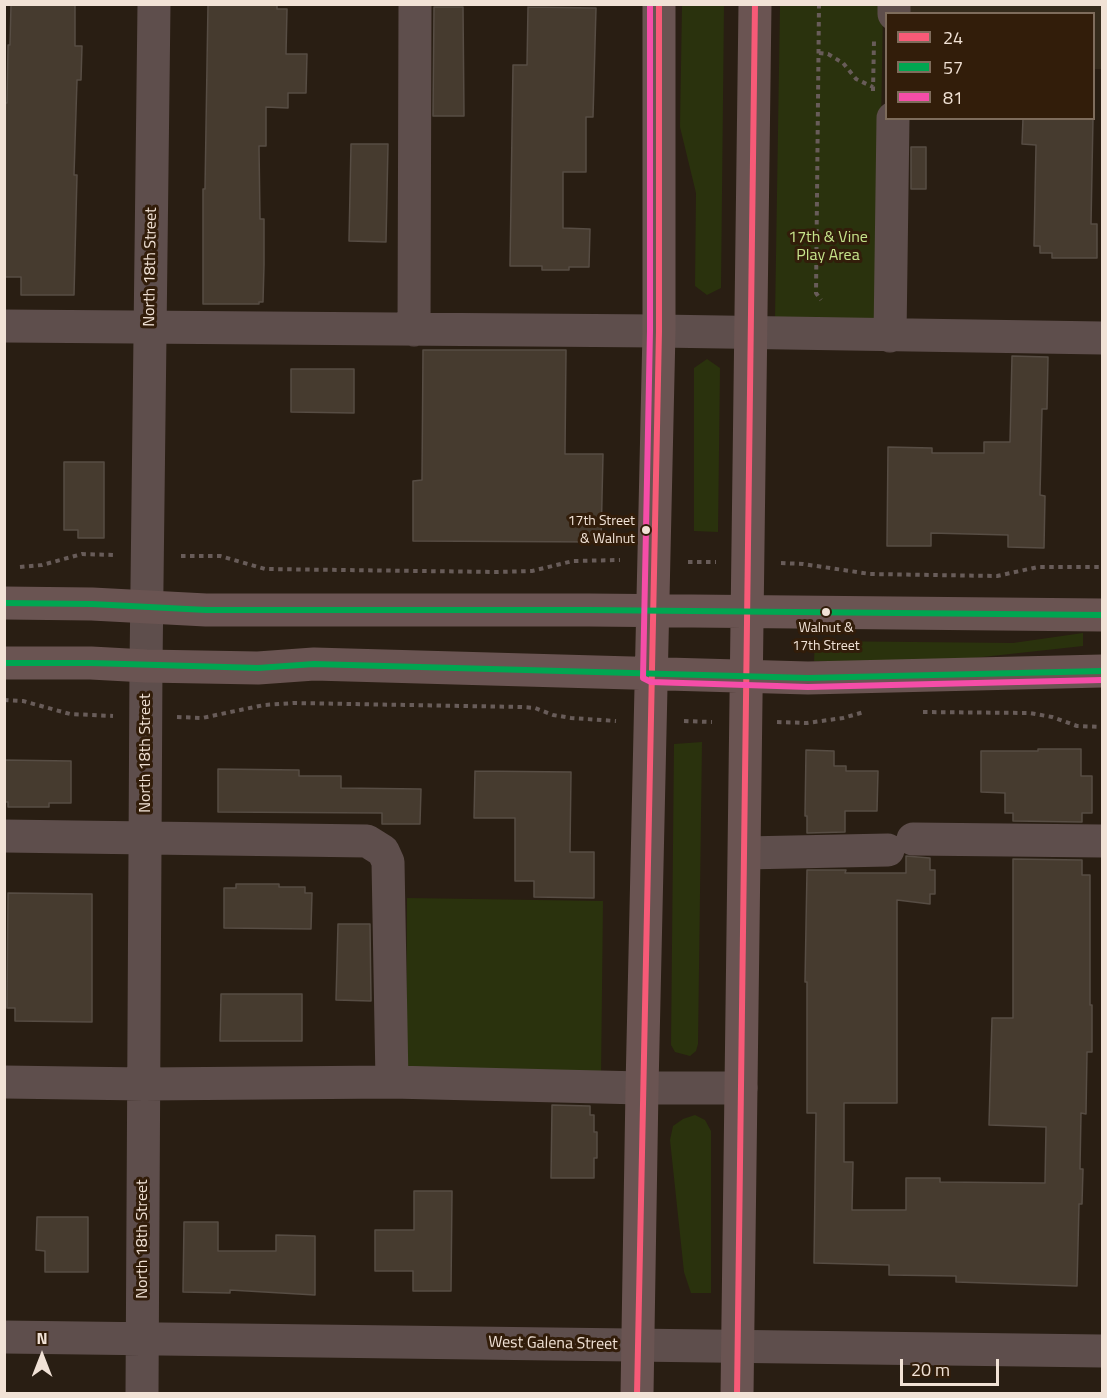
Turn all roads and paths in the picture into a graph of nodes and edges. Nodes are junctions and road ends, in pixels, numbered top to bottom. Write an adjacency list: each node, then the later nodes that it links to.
1 (154, 4): 11 (street, North 18th Street)
2 (416, 4): 12 (street)
3 (659, 4): 13 (main road)
4 (755, 4): 14 (main road)
5 (819, 4): 6 (path)
6 (819, 52): 7 (path); 9 (path)
7 (873, 87)
8 (893, 120): 15 (street)
9 (816, 293)
10 (4, 326): 11 (street)
11 (151, 327): 12 (street); 24 (street, North 18th Street)
12 (414, 330): 13 (street)
13 (659, 331): 14 (street); 19 (main road)
14 (752, 332): 15 (street); 20 (main road)
15 (890, 336): 16 (street)
16 (1102, 338)
17 (120, 555): 22 (path)
18 (177, 556): 19 (path)
19 (653, 561): 20 (path); 25 (main road)
20 (748, 563): 21 (path); 26 (main road)
21 (1102, 567)
22 (15, 568)
23 (4, 603): 24 (main road)
24 (148, 607): 25 (main road); 29 (street, North 18th Street)
25 (652, 611): 26 (main road); 31 (main road)
26 (748, 611): 27 (main road); 32 (main road)
27 (1102, 615)
28 (4, 663): 29 (main road)
29 (146, 666): 31 (main road); 42 (street, North 18th Street)
30 (1102, 671): 32 (main road)
31 (651, 673): 32 (main road); 38 (main road)
32 (747, 675): 39 (main road)
33 (4, 700): 36 (path)
34 (871, 711): 39 (path)
35 (916, 711): 40 (path)
36 (118, 716)
37 (174, 717): 38 (path)
38 (650, 721): 39 (path); 48 (main road)
39 (746, 722): 44 (main road)
40 (1102, 727)
41 (4, 836): 42 (street)
42 (146, 837): 46 (street); 47 (street, North 18th Street)
43 (1102, 842): 44 (street)
44 (745, 852): 49 (main road)
45 (4, 1082): 47 (street)
46 (392, 1082): 47 (street); 48 (street)
47 (144, 1084): 51 (street, North 18th Street)
48 (642, 1088): 49 (street); 52 (main road)
49 (741, 1088): 53 (main road)
50 (4, 1337): 51 (street, West Galena Street)
51 (142, 1338): 52 (street, West Galena Street); 55 (street, North 18th Street)
52 (638, 1346): 53 (street, West Galena Street); 56 (main road)
53 (738, 1347): 54 (street, West Galena Street); 57 (main road)
54 (1102, 1351)
55 (142, 1394)
56 (637, 1394)
57 (737, 1394)

